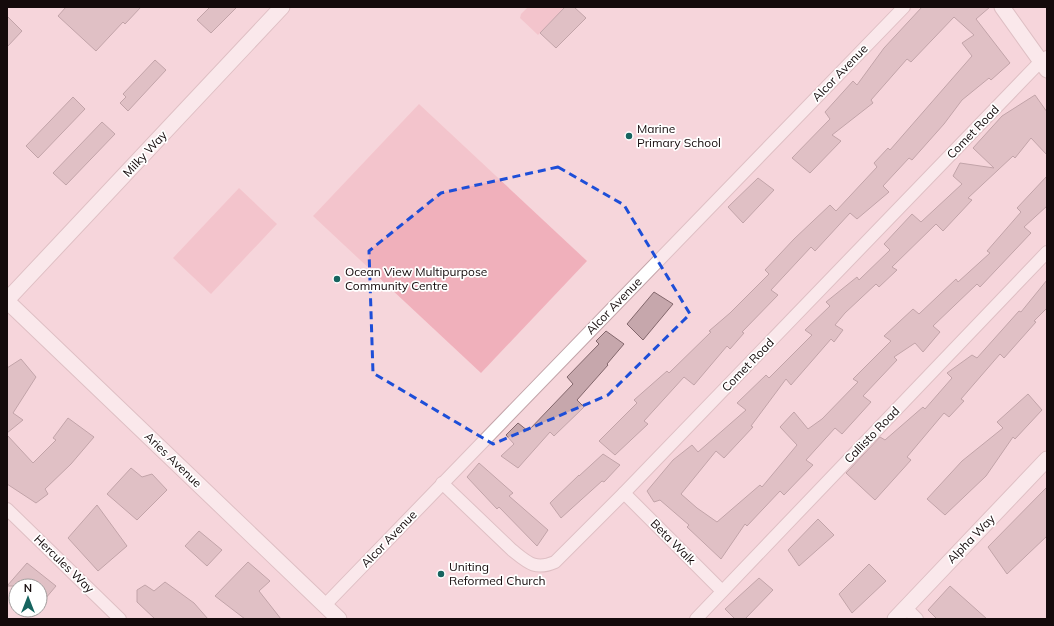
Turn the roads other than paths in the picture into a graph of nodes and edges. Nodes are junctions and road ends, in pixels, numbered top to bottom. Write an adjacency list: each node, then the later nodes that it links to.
1 (282, 7): 6 (street, Milky Way)
2 (904, 7): 8 (street, Alcor Avenue)
3 (1002, 7): 4 (street)
4 (1045, 63): 9 (street, Comet Road)
5 (1047, 252): 11 (street, Callisto Road)
6 (7, 301): 12 (street, Aries Avenue)
7 (1047, 459): 13 (street, Alpha Way)
8 (442, 483): 9 (street, Comet Road); 12 (street, Alcor Avenue)
9 (624, 493): 11 (street, Beta Walk)
10 (7, 509): 14 (street, Hercules Way)
11 (722, 591): 16 (street, Callisto Road)
12 (325, 605): 15 (street, Aries Avenue)
13 (906, 608): 17 (street, Alpha Way); 18 (street)
14 (120, 619)
15 (339, 619)
16 (696, 619)
17 (895, 619)
18 (917, 619)

